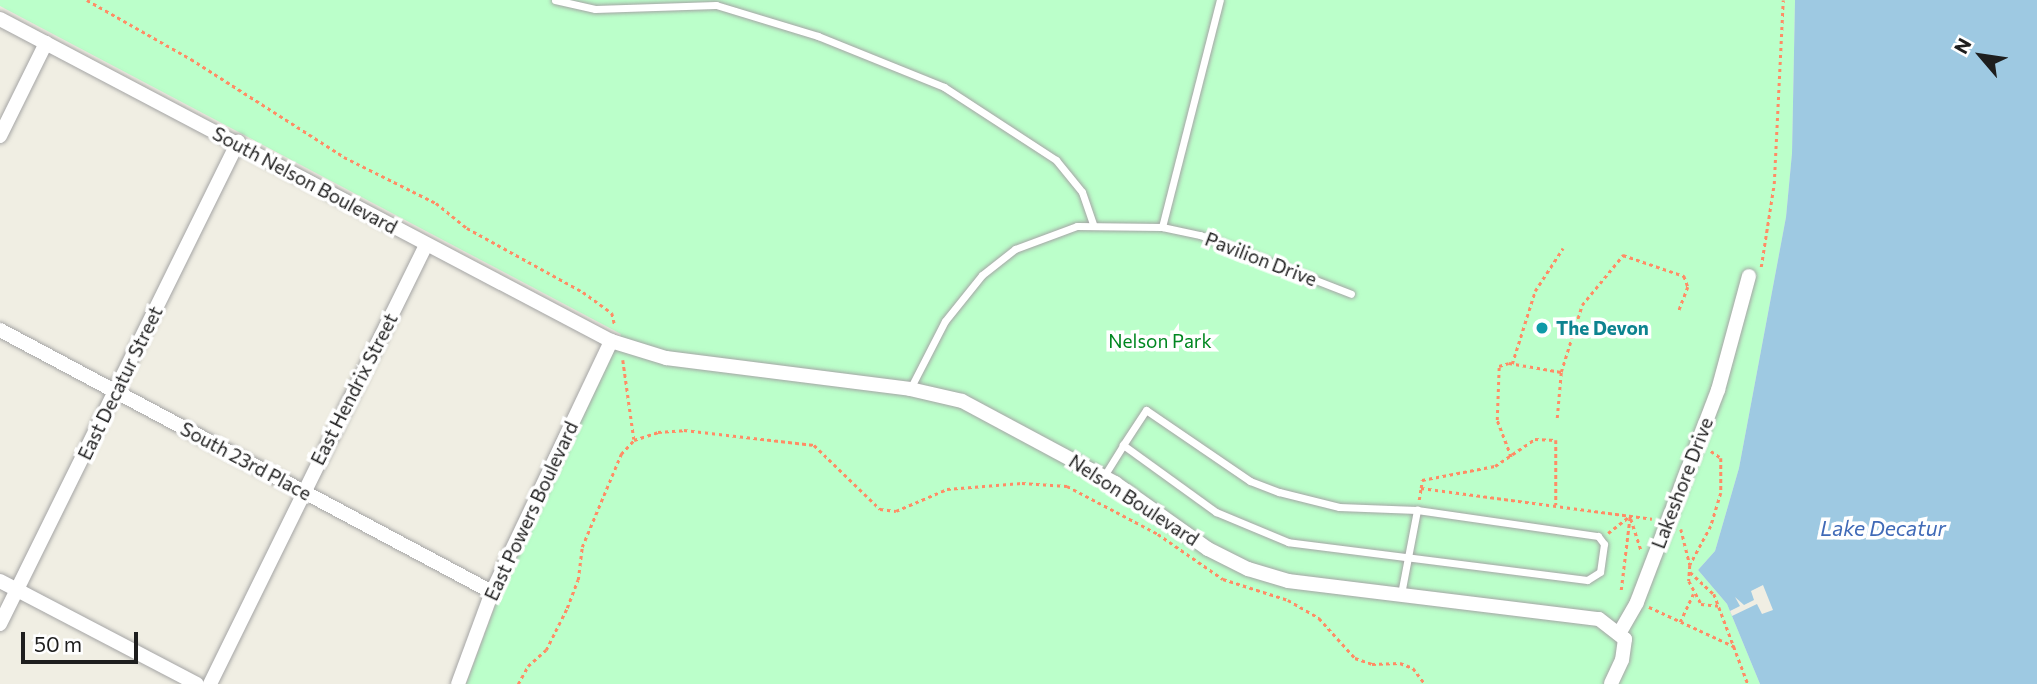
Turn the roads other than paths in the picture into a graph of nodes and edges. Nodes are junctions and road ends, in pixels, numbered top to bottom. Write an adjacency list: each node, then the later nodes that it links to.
1 (555, 0): 7 (lane)
2 (1220, 0): 8 (lane)
3 (0, 19): 4 (street, South Nelson Boulevard)
4 (46, 43): 5 (street); 6 (street, South Nelson Boulevard)
5 (0, 136)
6 (238, 142): 9 (street, South Nelson Boulevard); 15 (street, East Decatur Street)
7 (1093, 224): 8 (lane, Pavilion Drive); 14 (lane, Pavilion Drive)
8 (1162, 227): 11 (lane, Pavilion Drive)
9 (426, 245): 13 (street, South Nelson Boulevard); 18 (street, East Hendrix Street)
10 (1748, 281): 26 (street, Lakeshore Drive)
11 (1351, 294)
12 (0, 330): 15 (street, South 23rd Place)
13 (611, 341): 14 (street, Nelson Boulevard); 23 (street, East Powers Boulevard)
14 (910, 389): 17 (street, Nelson Boulevard)
15 (115, 393): 18 (street, South 23rd Place); 22 (street, East Decatur Street)
16 (1123, 445): 17 (lane); 19 (lane); 20 (lane)
17 (1104, 476): 24 (street, Nelson Boulevard)
18 (303, 491): 23 (street, South 23rd Place); 28 (street, East Hendrix Street)
19 (1417, 510): 20 (lane); 20 (lane)
20 (1407, 556): 24 (lane)
21 (0, 580): 22 (street)
22 (17, 589): 25 (street, East Decatur Street); 27 (street)
23 (492, 592): 29 (street, East Powers Boulevard)
24 (1401, 594): 26 (street, Nelson Boulevard)
25 (0, 624)
26 (1620, 632): 30 (street, Lakeshore Drive)
27 (197, 684)
28 (210, 684)
29 (458, 684)
30 (1611, 684)

